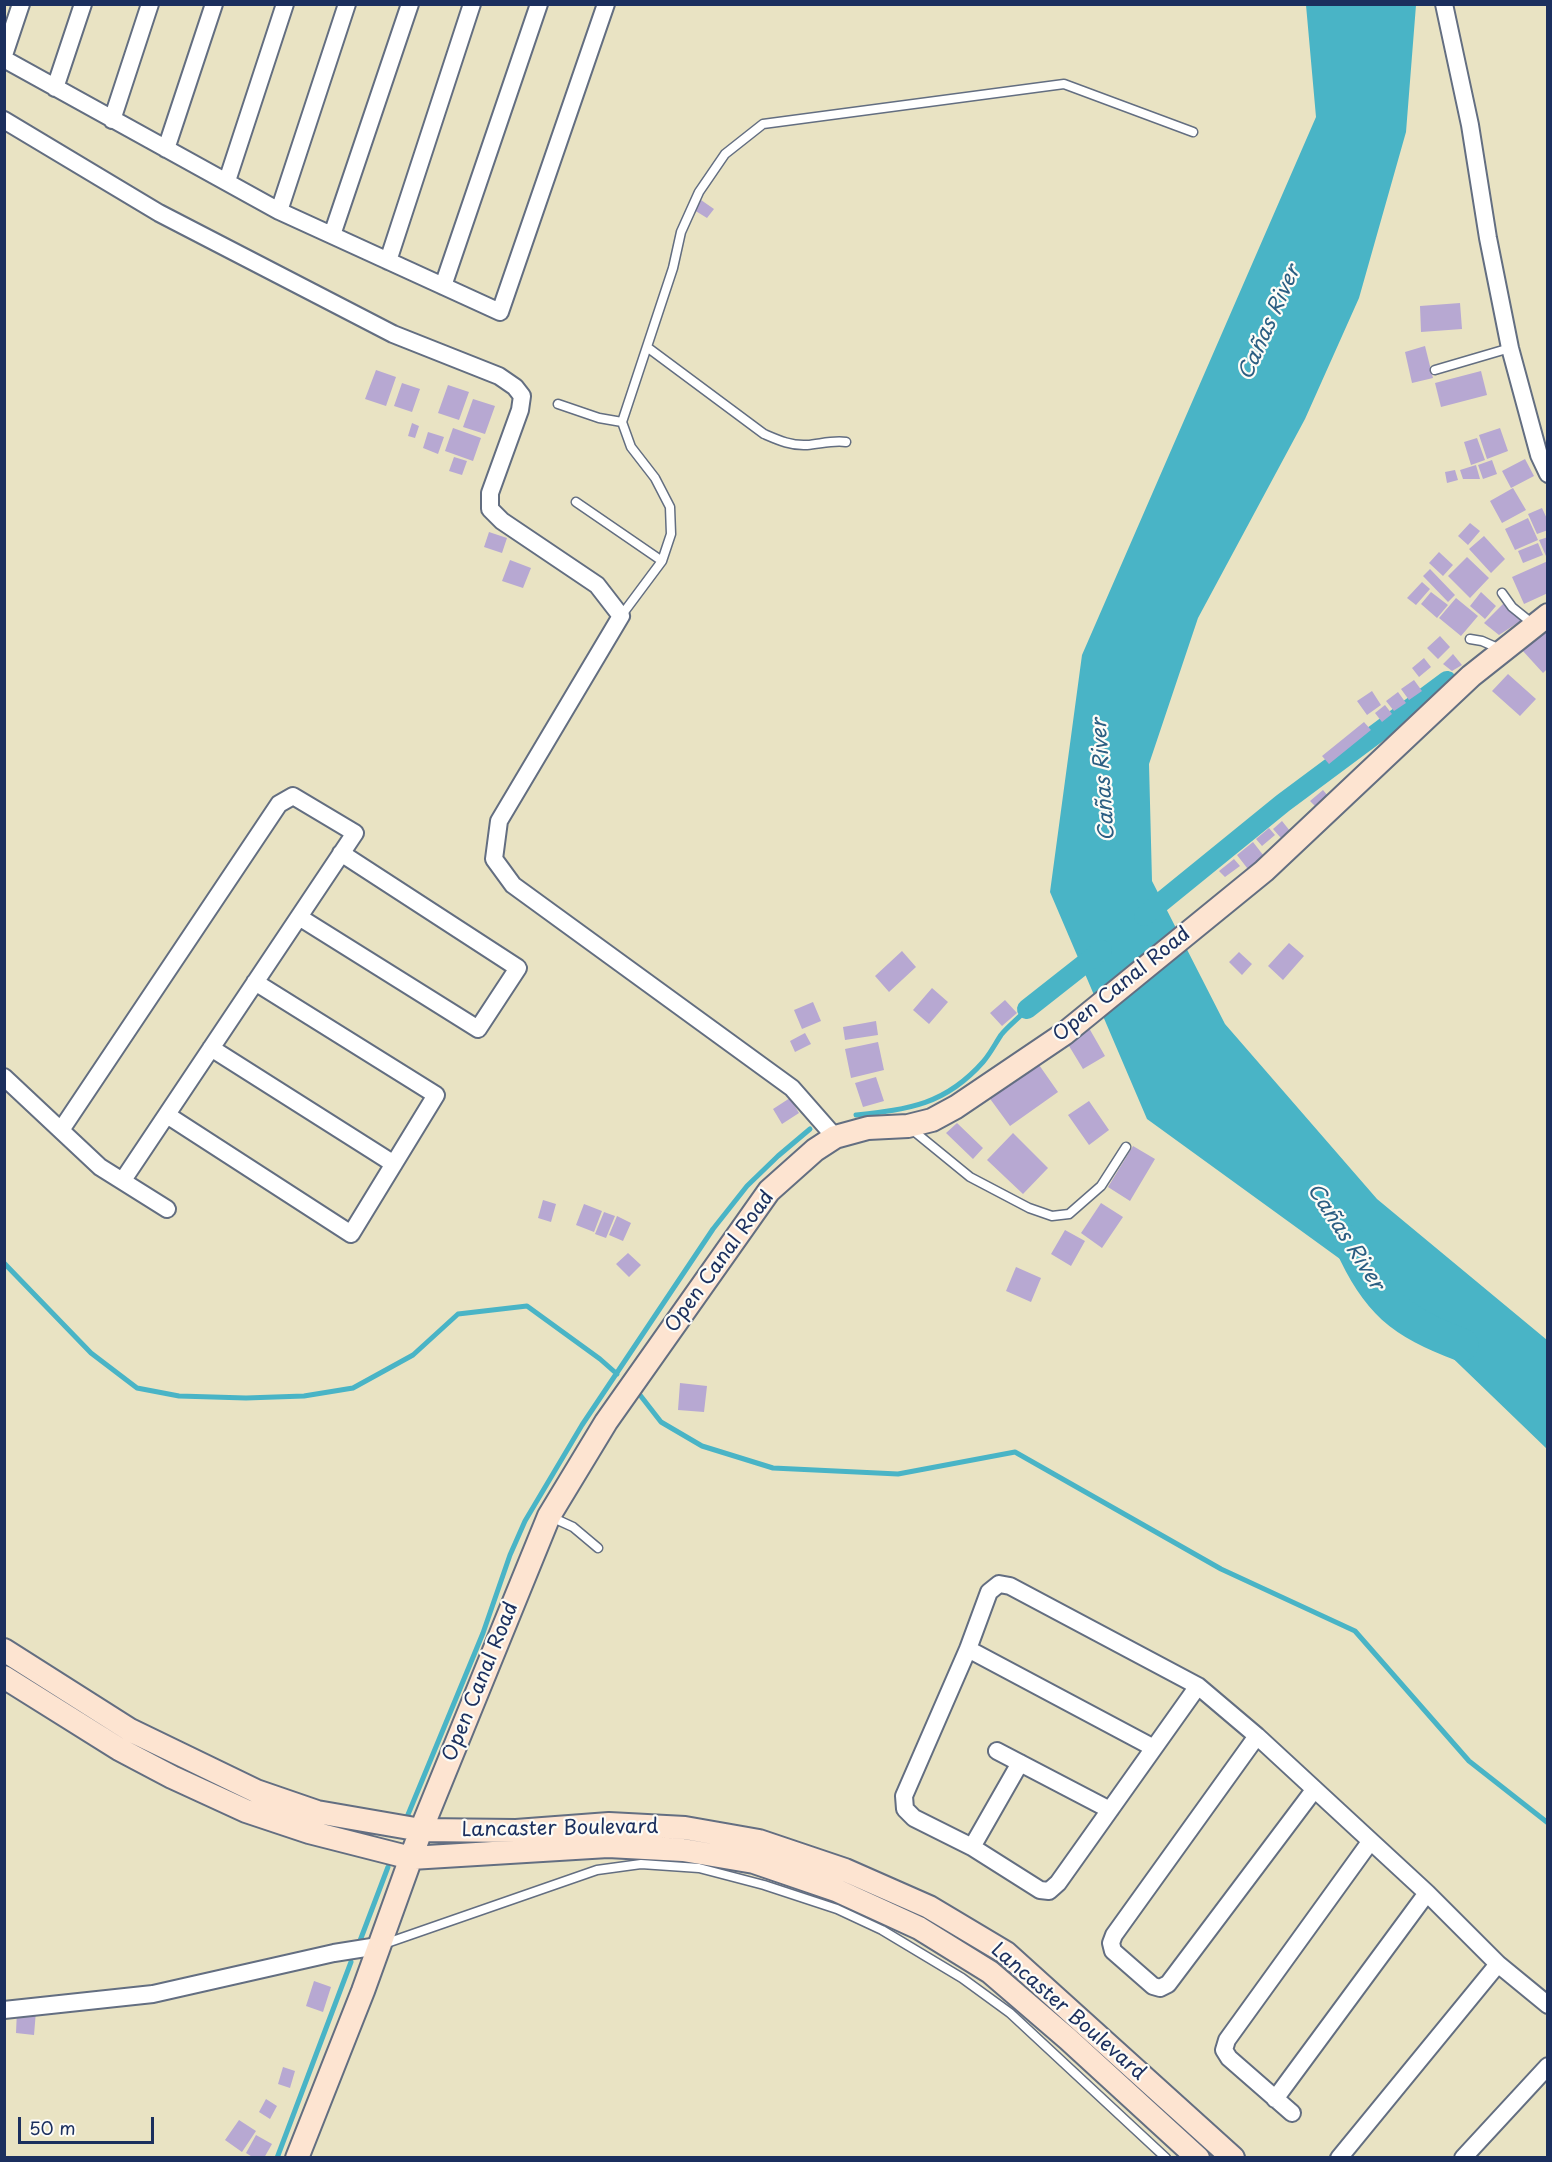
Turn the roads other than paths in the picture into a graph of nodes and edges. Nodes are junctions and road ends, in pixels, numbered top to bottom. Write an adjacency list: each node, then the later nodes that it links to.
1 (21, 4): 12 (street)
2 (83, 4): 14 (street)
3 (150, 4): 16 (street)
4 (214, 4): 18 (street)
5 (285, 4): 19 (street)
6 (347, 4): 20 (street)
7 (410, 4): 21 (street)
8 (472, 4): 22 (street)
9 (538, 4): 23 (street)
10 (606, 4): 23 (street)
11 (1444, 4): 25 (street)
12 (4, 55)
13 (4, 59): 14 (street)
14 (55, 88): 16 (street)
15 (4, 120): 34 (street)
16 (112, 120): 18 (street)
17 (1193, 132): 24 (lane)
18 (166, 150): 19 (street)
19 (227, 181): 20 (street)
20 (279, 211): 21 (street)
21 (332, 235): 22 (street)
22 (388, 261): 23 (street)
23 (443, 286)
24 (647, 347): 28 (lane); 29 (lane)
25 (1510, 348): 26 (lane); 30 (street)
26 (1435, 370)
27 (558, 404): 28 (lane)
28 (622, 422): 32 (lane)
29 (846, 442)
30 (1548, 474)
31 (576, 502): 32 (lane)
32 (662, 561): 34 (lane)
33 (1502, 593): 35 (lane)
34 (621, 616): 46 (street)
35 (1541, 620): 37 (main road, Open Canal Road)
36 (1470, 639): 37 (lane)
37 (1503, 651): 44 (main road, Open Canal Road)
38 (342, 854): 39 (street); 39 (street); 45 (street)
39 (299, 917): 40 (street)
40 (255, 982): 41 (street); 48 (street)
41 (212, 1048): 43 (street); 48 (street)
42 (4, 1077): 45 (street)
43 (167, 1115): 48 (street); 49 (street)
44 (908, 1126): 46 (main road, Open Canal Road); 47 (lane)
45 (61, 1130): 49 (street)
46 (835, 1137): 51 (main road, Open Canal Road)
47 (1126, 1147)
48 (394, 1164)
49 (123, 1180): 50 (street)
50 (167, 1209)
51 (549, 1516): 52 (lane); 63 (main road, Open Canal Road)
52 (598, 1548)
53 (968, 1649): 56 (street); 58 (street); 65 (street)
54 (4, 1650): 63 (main road, Lancaster Boulevard)
55 (4, 1677): 66 (main road, Lancaster Boulevard)
56 (1198, 1686): 57 (street); 58 (street)
57 (1257, 1736): 61 (street); 61 (street)
58 (1154, 1748): 62 (street)
59 (997, 1751): 60 (street)
60 (1020, 1763): 62 (street); 65 (street)
61 (1314, 1790): 64 (street)
62 (1110, 1810): 65 (street)
63 (421, 1830): 66 (main road, Open Canal Road); 78 (main road, Lancaster Boulevard)
64 (1370, 1842): 67 (street); 73 (street)
65 (972, 1847)
66 (411, 1858): 68 (main road, Open Canal Road); 77 (main road, Lancaster Boulevard)
67 (1427, 1893): 69 (street); 73 (street)
68 (378, 1946): 71 (street); 75 (main road, Open Canal Road); 76 (lane)
69 (1498, 1965): 70 (street); 79 (street)
70 (1548, 2005)
71 (4, 2010)
72 (1548, 2066): 80 (street)
73 (1275, 2099): 74 (street)
74 (1292, 2113)
75 (297, 2157)
76 (1166, 2157)
77 (1198, 2157)
78 (1233, 2157)
79 (1339, 2157)
80 (1463, 2157)

